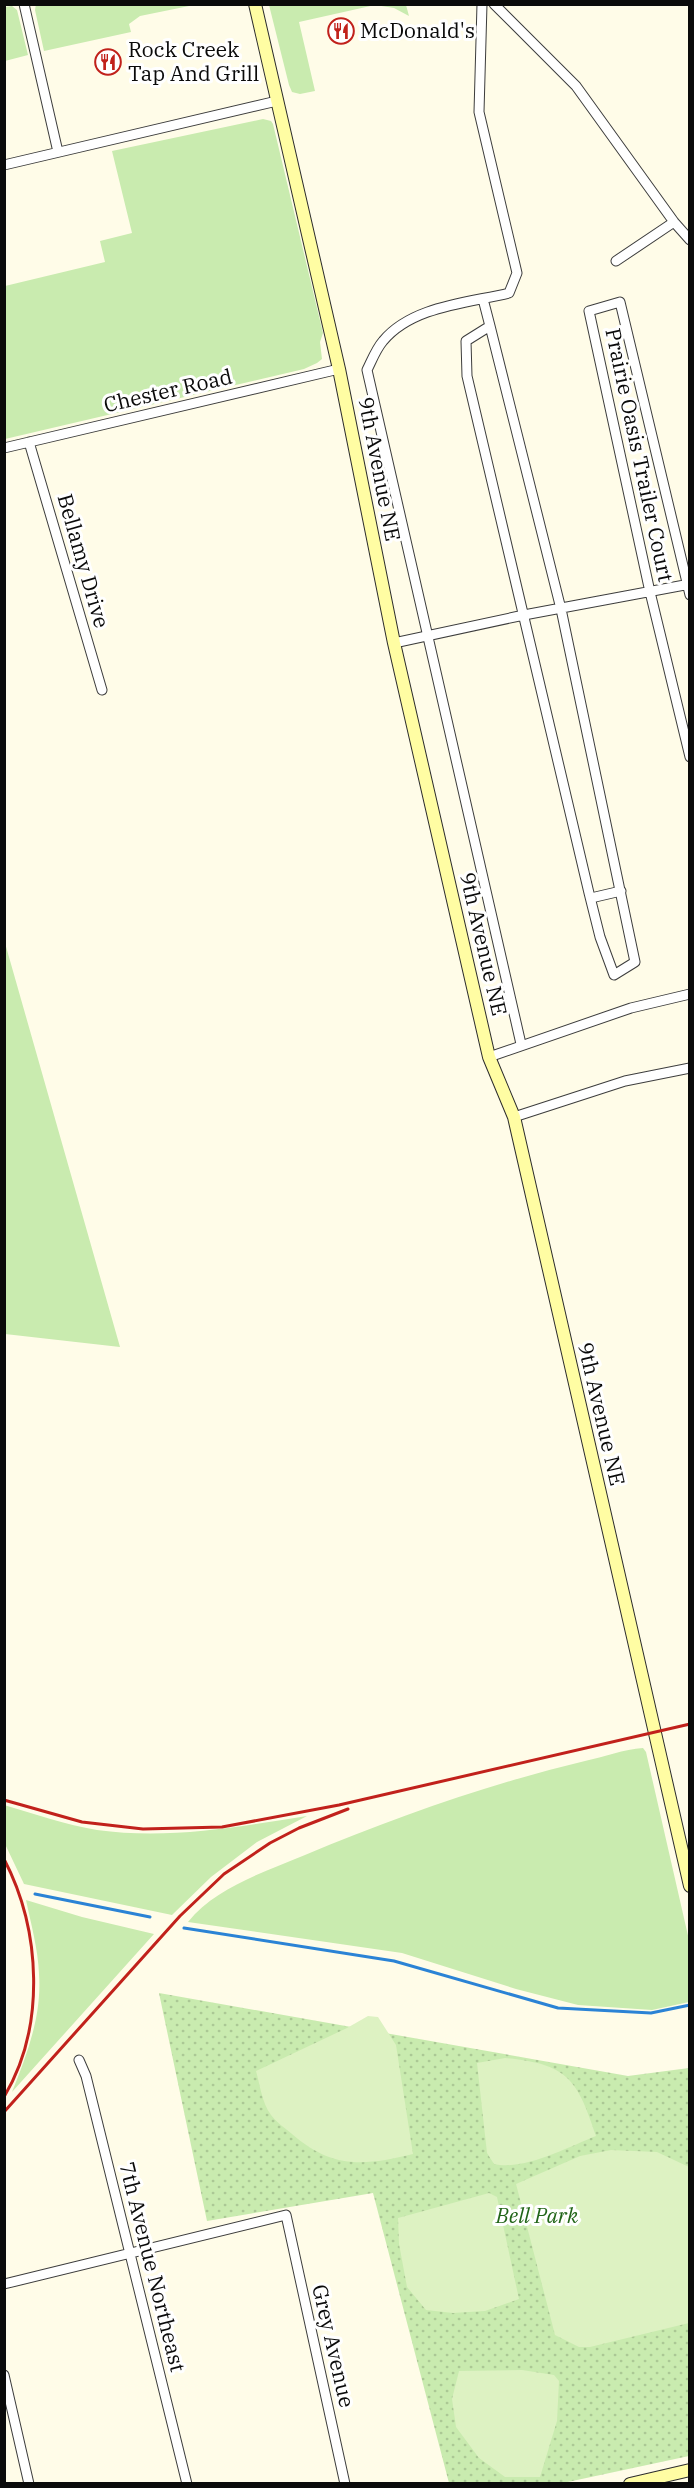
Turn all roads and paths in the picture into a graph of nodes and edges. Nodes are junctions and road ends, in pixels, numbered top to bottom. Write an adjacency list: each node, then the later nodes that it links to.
1 (24, 4): 6 (street)
2 (255, 4): 5 (street, 9th Avenue NE)
3 (482, 4): 11 (street)
4 (494, 4): 8 (street)
5 (277, 101): 6 (street); 13 (street, 9th Avenue NE)
6 (58, 152): 7 (street)
7 (4, 165)
8 (674, 222): 9 (street); 10 (street)
9 (690, 240)
10 (616, 261)
11 (483, 299): 12 (street); 21 (street)
12 (490, 327): 19 (street); 20 (street)
13 (339, 369): 14 (street, Chester Road); 22 (street, 9th Avenue NE)
14 (29, 442): 15 (street, Chester Road); 23 (street, Bellamy Drive)
15 (4, 448)
16 (688, 584): 17 (street); 17 (street, Prairie Oasis Trailer Court); 18 (street, Prairie Oasis Trailer Court)
17 (650, 592): 19 (street); 24 (street, Prairie Oasis Trailer Court)
18 (690, 595)
19 (561, 609): 20 (street); 25 (street)
20 (524, 615): 21 (street); 26 (street)
21 (428, 635): 22 (street); 28 (street)
22 (393, 643): 29 (street, 9th Avenue NE)
23 (102, 690)
24 (690, 757)
25 (621, 891): 26 (street); 26 (street)
26 (591, 898)
27 (690, 994): 28 (street)
28 (521, 1044): 29 (street)
29 (489, 1057): 31 (street, 9th Avenue NE)
30 (690, 1068): 31 (street)
31 (514, 1118): 32 (street, 9th Avenue NE)
32 (690, 1886)
33 (79, 2060): 34 (street, 7th Avenue Northeast)
34 (131, 2252): 35 (street); 39 (street, 7th Avenue Northeast); 40 (street, Grey Avenue)
35 (4, 2284)
36 (4, 2375): 38 (street)
37 (690, 2470): 41 (street)
38 (30, 2484)
39 (187, 2484)
40 (345, 2484)
41 (630, 2484)

